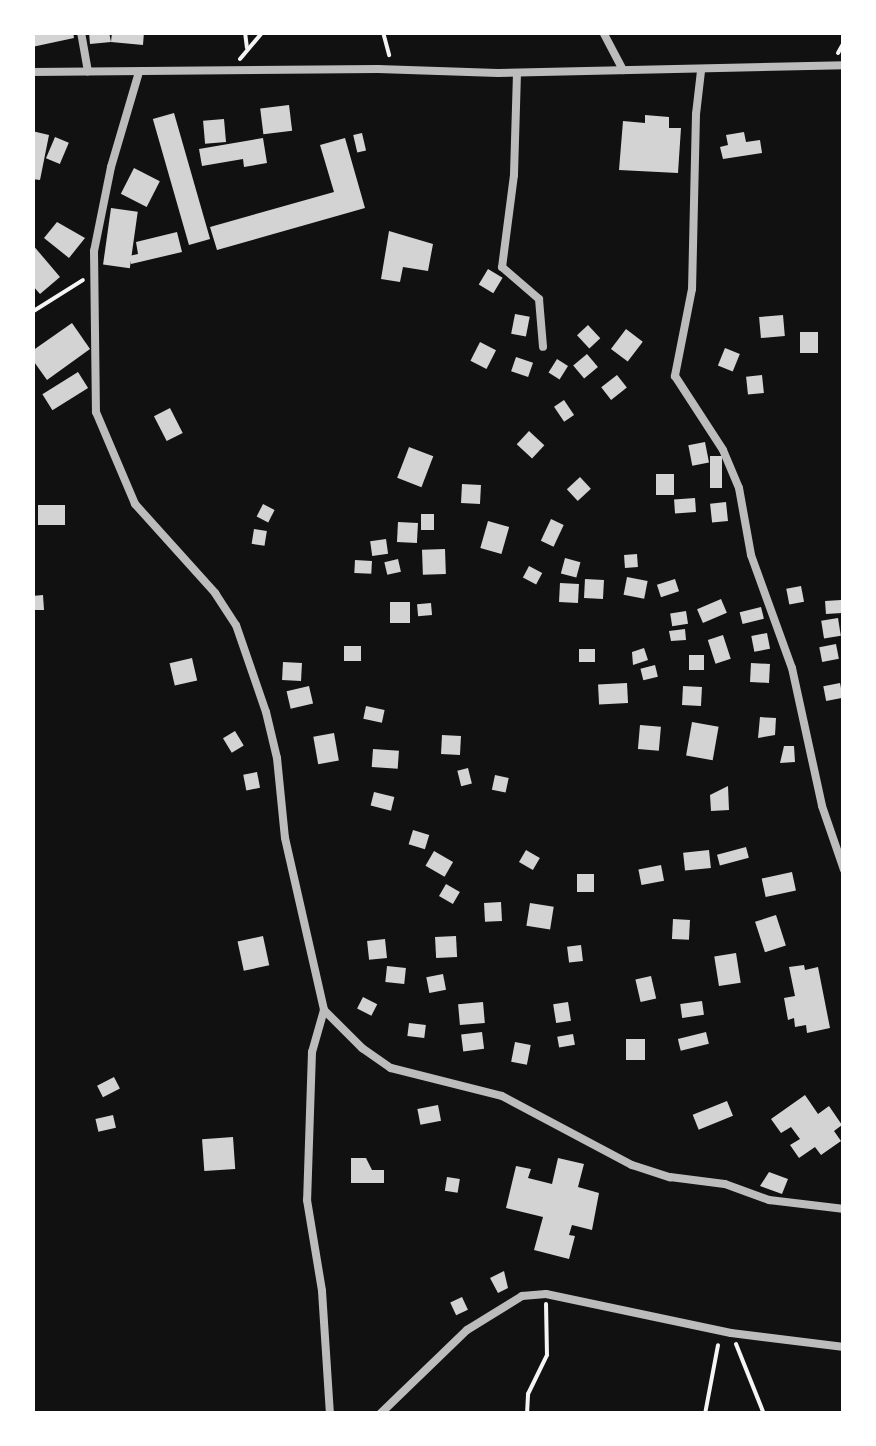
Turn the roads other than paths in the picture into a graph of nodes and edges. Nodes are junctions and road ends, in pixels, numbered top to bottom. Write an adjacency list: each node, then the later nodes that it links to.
1 (81, 32): 5 (street)
2 (603, 32): 4 (street)
3 (844, 65): 6 (street)
4 (622, 70): 6 (street); 9 (street)
5 (88, 71): 7 (street); 8 (street)
6 (702, 71): 11 (street)
7 (32, 72)
8 (139, 72): 9 (street); 12 (street)
9 (516, 73): 10 (street)
10 (543, 347)
11 (844, 870)
12 (324, 1010): 13 (street); 15 (street)
13 (844, 1209)
14 (844, 1346): 16 (street)
15 (330, 1414)
16 (380, 1414)

